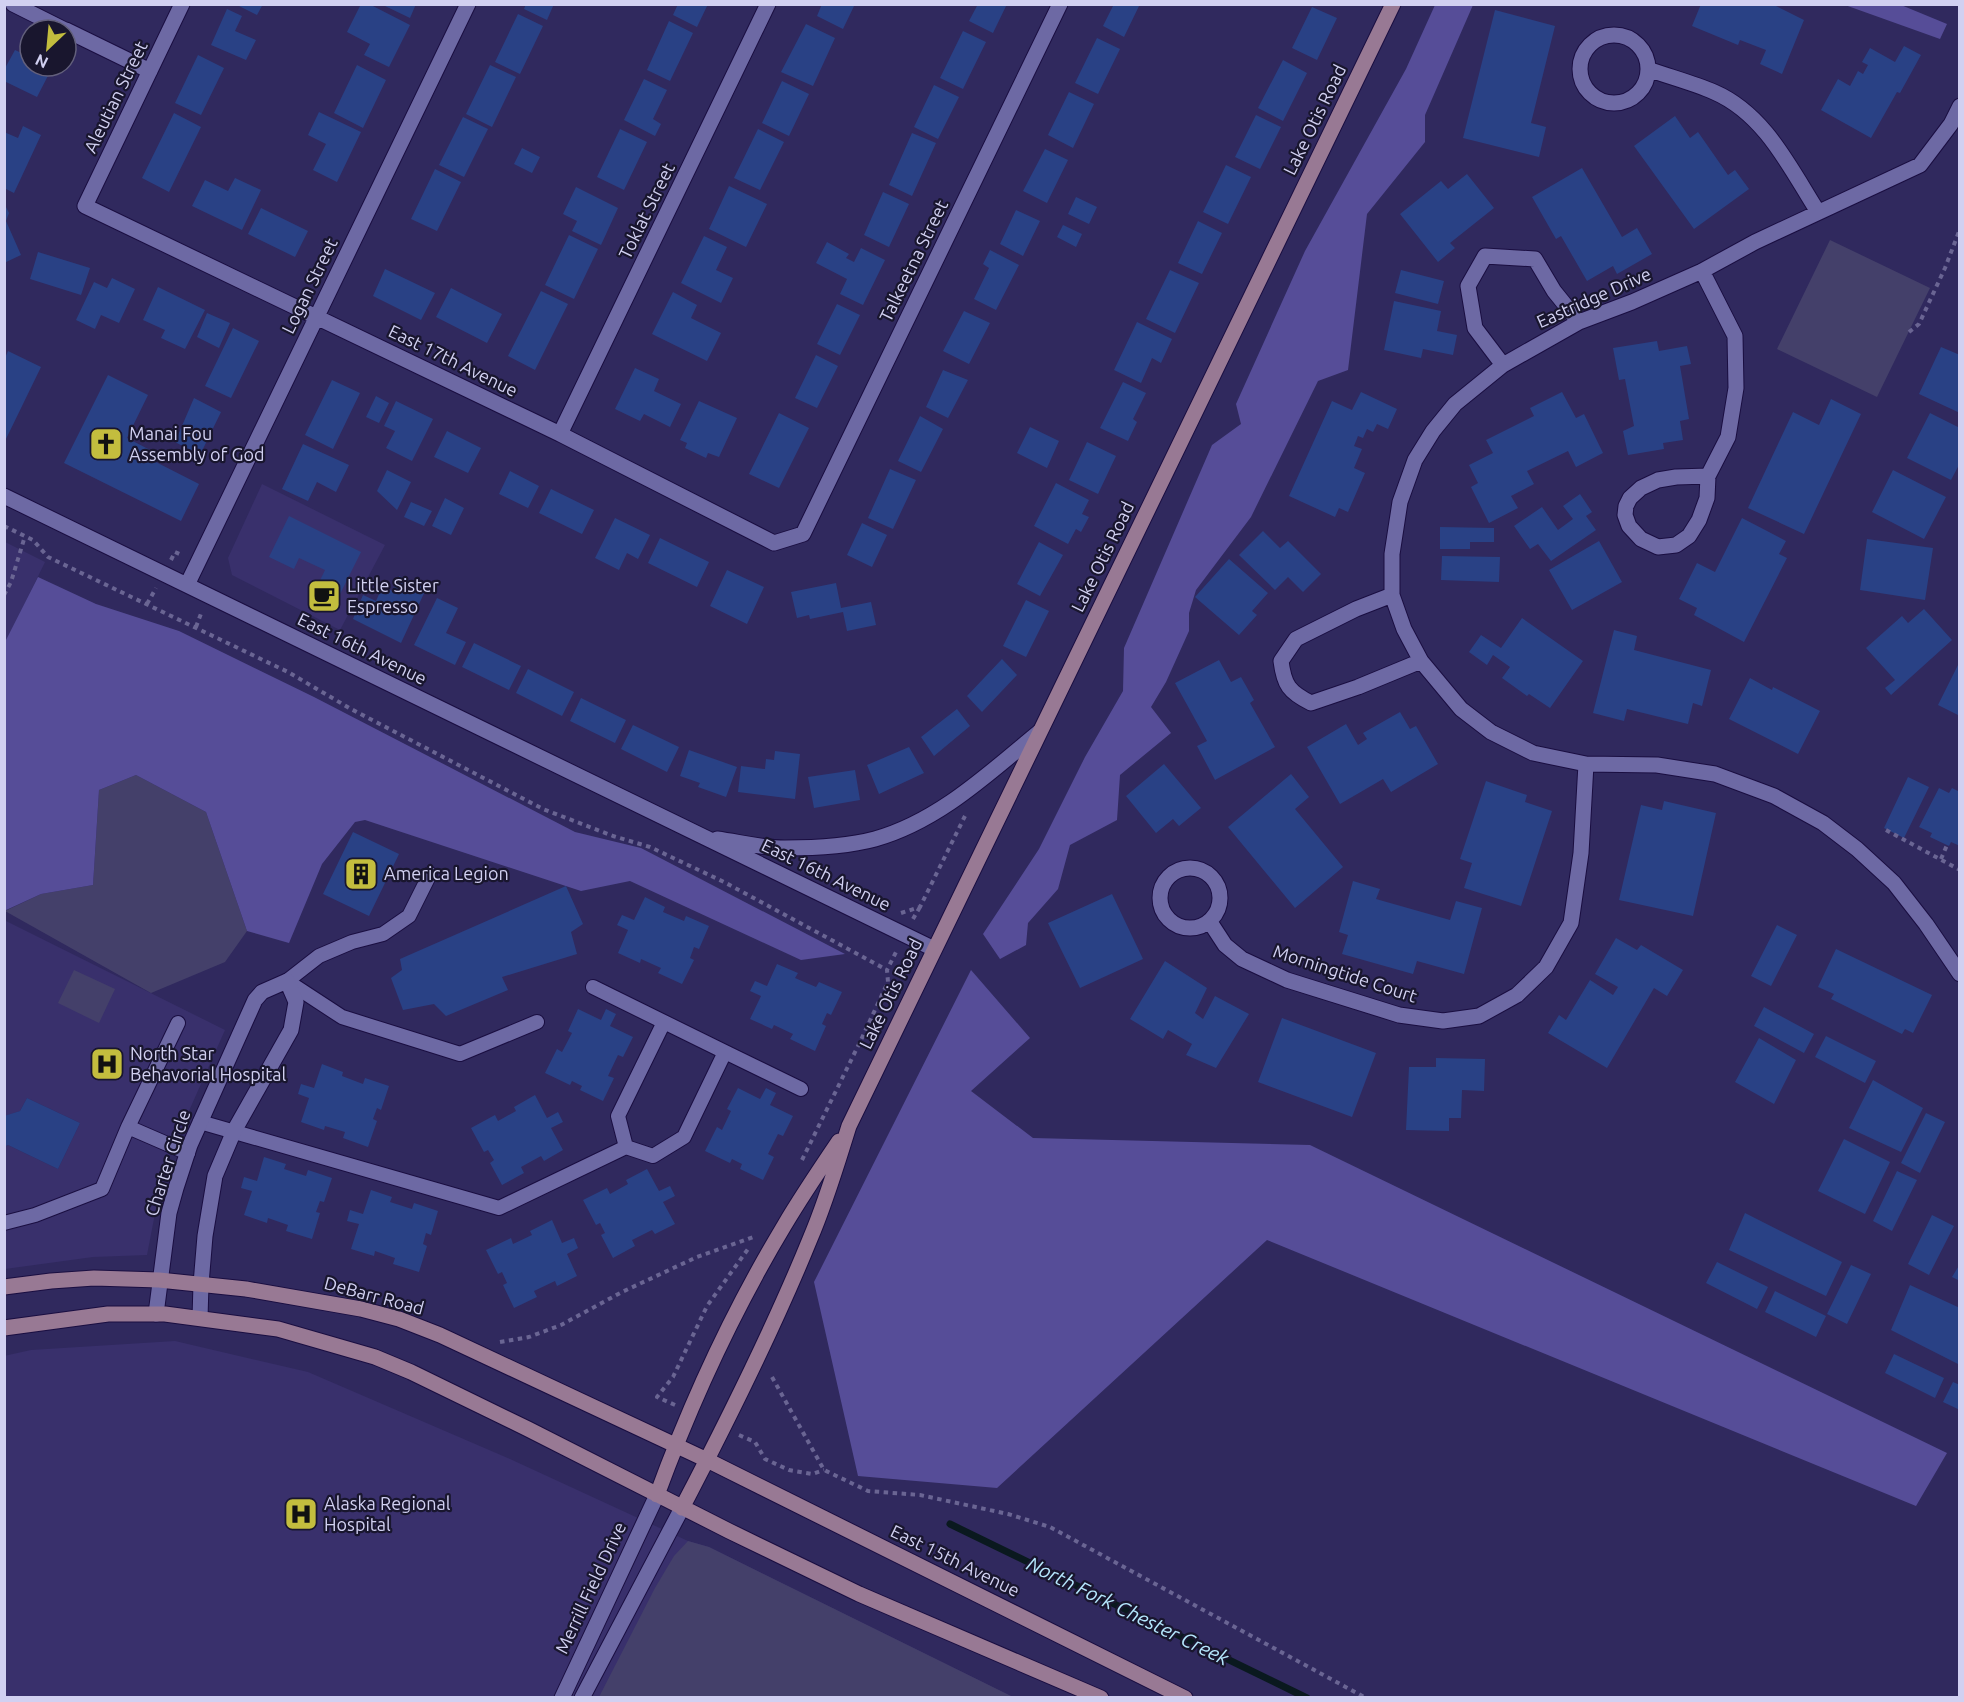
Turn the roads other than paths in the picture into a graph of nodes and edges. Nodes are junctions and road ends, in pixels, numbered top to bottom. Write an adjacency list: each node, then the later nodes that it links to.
1 (13, 4): 7 (street)
2 (182, 4): 10 (street, Aleutian Street)
3 (468, 4): 15 (street, Logan Street)
4 (768, 4): 18 (street, Toklat Street)
5 (1060, 4): 21 (street, Talkeetna Street)
6 (1393, 4): 25 (main road, Lake Otis Road)
7 (42, 18)
8 (78, 36): 10 (street)
9 (1648, 69): 9 (street); 13 (street)
10 (150, 71): 12 (street, Aleutian Street)
11 (1959, 106): 13 (street, Eastridge Drive)
12 (85, 206): 15 (street, East 17th Avenue)
13 (1818, 212): 14 (street, Eastridge Drive)
14 (1702, 271): 16 (street, Eastridge Drive); 19 (street)
15 (317, 318): 18 (street, East 17th Avenue); 22 (street, Logan Street)
16 (1580, 322): 17 (street, Eastridge Drive); 17 (street)
17 (1503, 365): 23 (street, Eastridge Drive)
18 (560, 435): 21 (street, East 17th Avenue)
19 (1708, 476): 19 (street)
20 (4, 496): 22 (street, East 16th Avenue)
21 (803, 534)
22 (187, 585): 27 (street, East 16th Avenue)
23 (1392, 595): 24 (street, Eastridge Drive); 24 (street)
24 (1421, 662): 26 (street, Eastridge Drive)
25 (1039, 732): 27 (street, East 16th Avenue); 30 (main road, Lake Otis Road)
26 (1586, 764): 29 (street, Morningtide Court); 31 (street, Eastridge Drive)
27 (702, 837): 30 (street, East 16th Avenue)
28 (429, 874): 32 (lane)
29 (1210, 922): 29 (street)
30 (934, 949): 40 (main road, Lake Otis Road)
31 (1959, 974)
32 (287, 981): 34 (lane); 39 (street, Charter Circle); 42 (street)
33 (593, 987): 36 (lane)
34 (537, 1022)
35 (178, 1023): 41 (lane)
36 (664, 1023): 37 (lane); 43 (lane)
37 (725, 1052): 38 (lane); 43 (lane)
38 (801, 1089)
39 (200, 1122): 42 (lane); 44 (street, Charter Circle)
40 (849, 1126): 52 (main road, Lake Otis Road); 53 (main road, Lake Otis Road)
41 (128, 1127): 44 (lane); 45 (lane)
42 (234, 1131): 43 (lane); 47 (street)
43 (626, 1147)
44 (188, 1153): 46 (street, Charter Circle)
45 (4, 1223)
46 (159, 1280): 47 (main road, DeBarr Road); 48 (main road, DeBarr Road); 49 (street, Charter Circle)
47 (201, 1284): 50 (street); 52 (main road, DeBarr Road)
48 (4, 1287)
49 (156, 1314): 50 (main road); 51 (main road)
50 (200, 1318): 54 (main road)
51 (4, 1328)
52 (675, 1445): 53 (main road, DeBarr Road); 54 (main road, Lake Otis Road)
53 (707, 1460): 55 (main road, Lake Otis Road); 59 (main road, East 15th Avenue)
54 (657, 1495): 55 (main road); 56 (street, Merrill Field Drive)
55 (682, 1508): 57 (street); 58 (main road)
56 (562, 1698)
57 (582, 1698)
58 (1101, 1698)
59 (1185, 1698)

